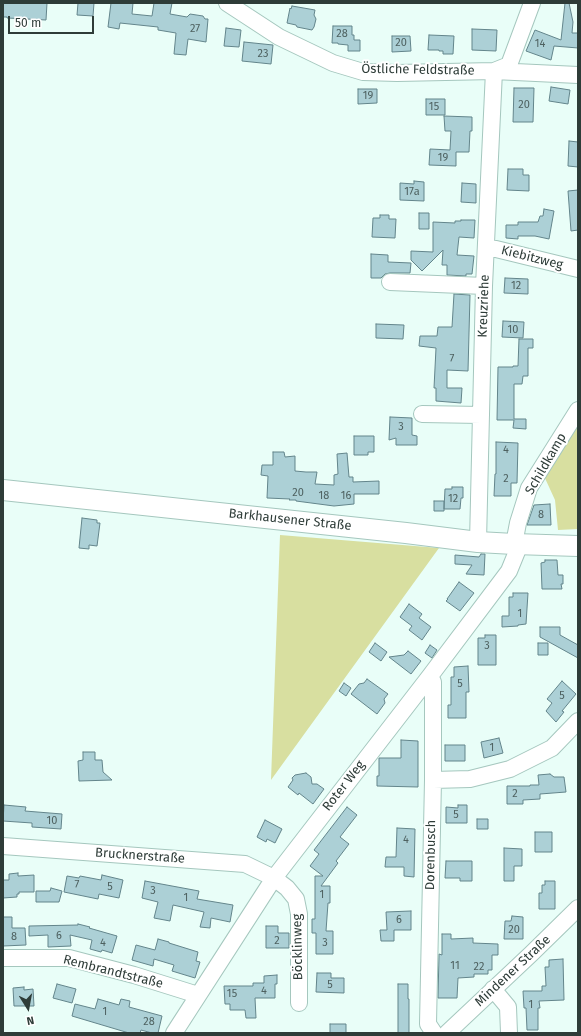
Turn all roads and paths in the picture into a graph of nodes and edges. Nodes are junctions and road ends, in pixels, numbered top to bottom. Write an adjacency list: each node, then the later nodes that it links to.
1 (227, 3): 3 (street, Östliche Feldstraße)
2 (532, 3): 3 (street)
3 (494, 71): 4 (street, Östliche Feldstraße); 5 (street, Kreuzriehe)
4 (578, 75)
5 (486, 248): 6 (street, Kiebitzweg); 8 (street, Kreuzriehe)
6 (578, 269)
7 (390, 282): 8 (street)
8 (484, 286): 11 (street, Kreuzriehe)
9 (578, 410): 14 (street, Schildkamp)
10 (422, 414): 11 (street)
11 (481, 415): 13 (street, Kreuzriehe)
12 (3, 490): 13 (main road, Barkhausener Straße)
13 (478, 542): 14 (main road, Barkhausener Straße)
14 (517, 544): 15 (main road, Barkhausener Straße); 16 (street, Roter Weg)
15 (578, 546)
16 (430, 676): 18 (street, Dorenbusch); 20 (street, Roter Weg)
17 (578, 721): 18 (street)
18 (433, 780): 27 (street, Dorenbusch)
19 (3, 846): 20 (street, Brucknerstraße)
20 (274, 878): 24 (street, Roter Weg); 25 (street, Böcklinweg)
21 (578, 908): 23 (street, Mindener Straße)
22 (3, 958): 24 (street, Rembrandtstraße)
23 (493, 989): 28 (street, Mindener Straße); 29 (street)
24 (198, 995): 26 (street, Roter Weg)
25 (299, 1003)
26 (174, 1033)
27 (434, 1033)
28 (447, 1033)
29 (509, 1033)

